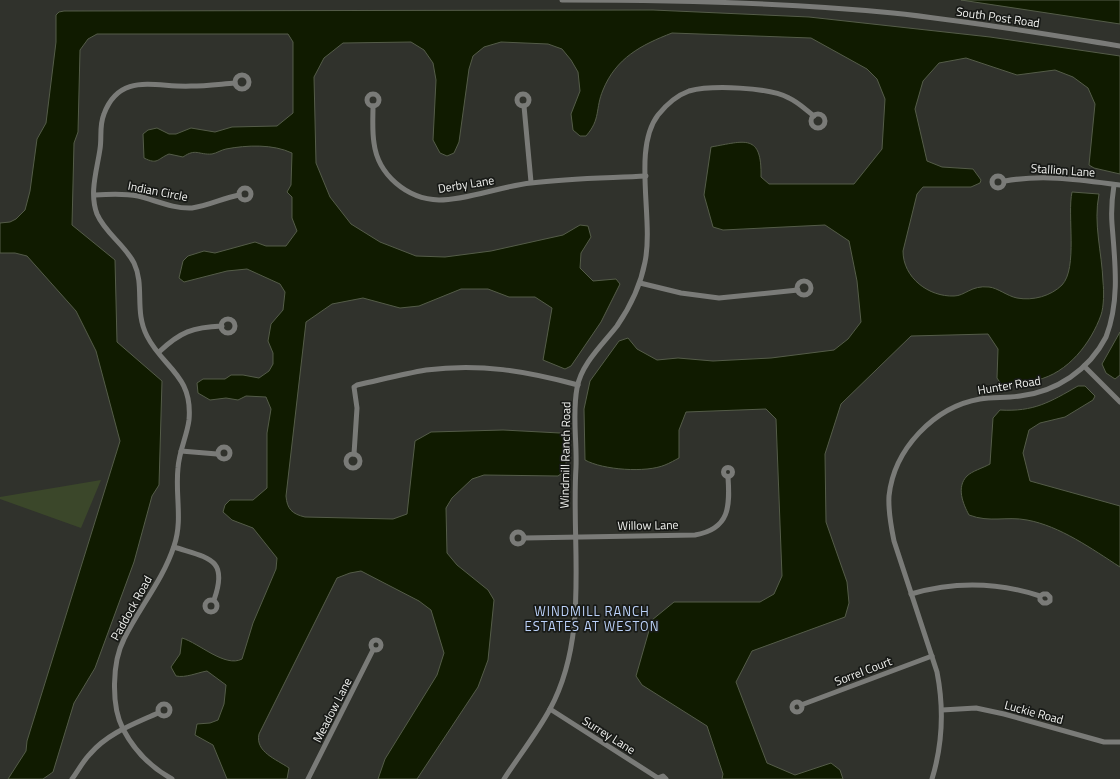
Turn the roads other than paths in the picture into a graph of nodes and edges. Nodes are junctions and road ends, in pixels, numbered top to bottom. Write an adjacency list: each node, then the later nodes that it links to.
1 (562, 0): 2 (street, South Post Road)
2 (1120, 46)
3 (235, 83): 12 (street, Paddock Road)
4 (373, 106): 9 (street, Derby Lane)
5 (524, 106): 9 (street)
6 (814, 116): 7 (street, Windmill Ranch Road)
7 (646, 176): 9 (street, Derby Lane); 14 (street, Windmill Ranch Road)
8 (1005, 181): 10 (street, Stallion Lane)
9 (531, 182)
10 (1114, 185): 11 (street, Stallion Lane); 18 (street, Hunter Road)
11 (1120, 186)
12 (95, 195): 13 (street, Indian Circle); 17 (street, Paddock Road)
13 (239, 195)
14 (640, 283): 15 (street); 19 (street, Windmill Ranch Road)
15 (798, 290)
16 (222, 326): 17 (street)
17 (159, 352): 21 (street, Paddock Road)
18 (1084, 366): 20 (street); 28 (street, Hunter Road)
19 (578, 385): 23 (street); 25 (street, Windmill Ranch Road)
20 (1120, 402)
21 (181, 451): 22 (street); 27 (street, Paddock Road)
22 (217, 454)
23 (354, 454)
24 (728, 477): 25 (street, Willow Lane)
25 (575, 536): 26 (street, Willow Lane); 34 (street, Windmill Ranch Road)
26 (524, 538)
27 (174, 547): 30 (street); 37 (street, Paddock Road)
28 (912, 594): 29 (street); 32 (street, Hunter Road)
29 (1040, 596)
30 (214, 600)
31 (373, 650): 42 (street, Meadow Lane)
32 (932, 656): 33 (street, Sorrel Court); 35 (street, Hunter Road)
33 (802, 705)
34 (550, 709): 39 (street, Surrey Lane); 43 (street, Windmill Ranch Road)
35 (942, 710): 38 (street, Luckie Road); 45 (street, Hunter Road)
36 (158, 713): 37 (street)
37 (123, 728): 40 (street); 41 (street, Paddock Road)
38 (1120, 742)
39 (658, 778): 44 (street, Surrey Lane)
40 (72, 779)
41 (172, 779)
42 (308, 779)
43 (504, 779)
44 (666, 779)
45 (932, 779)

